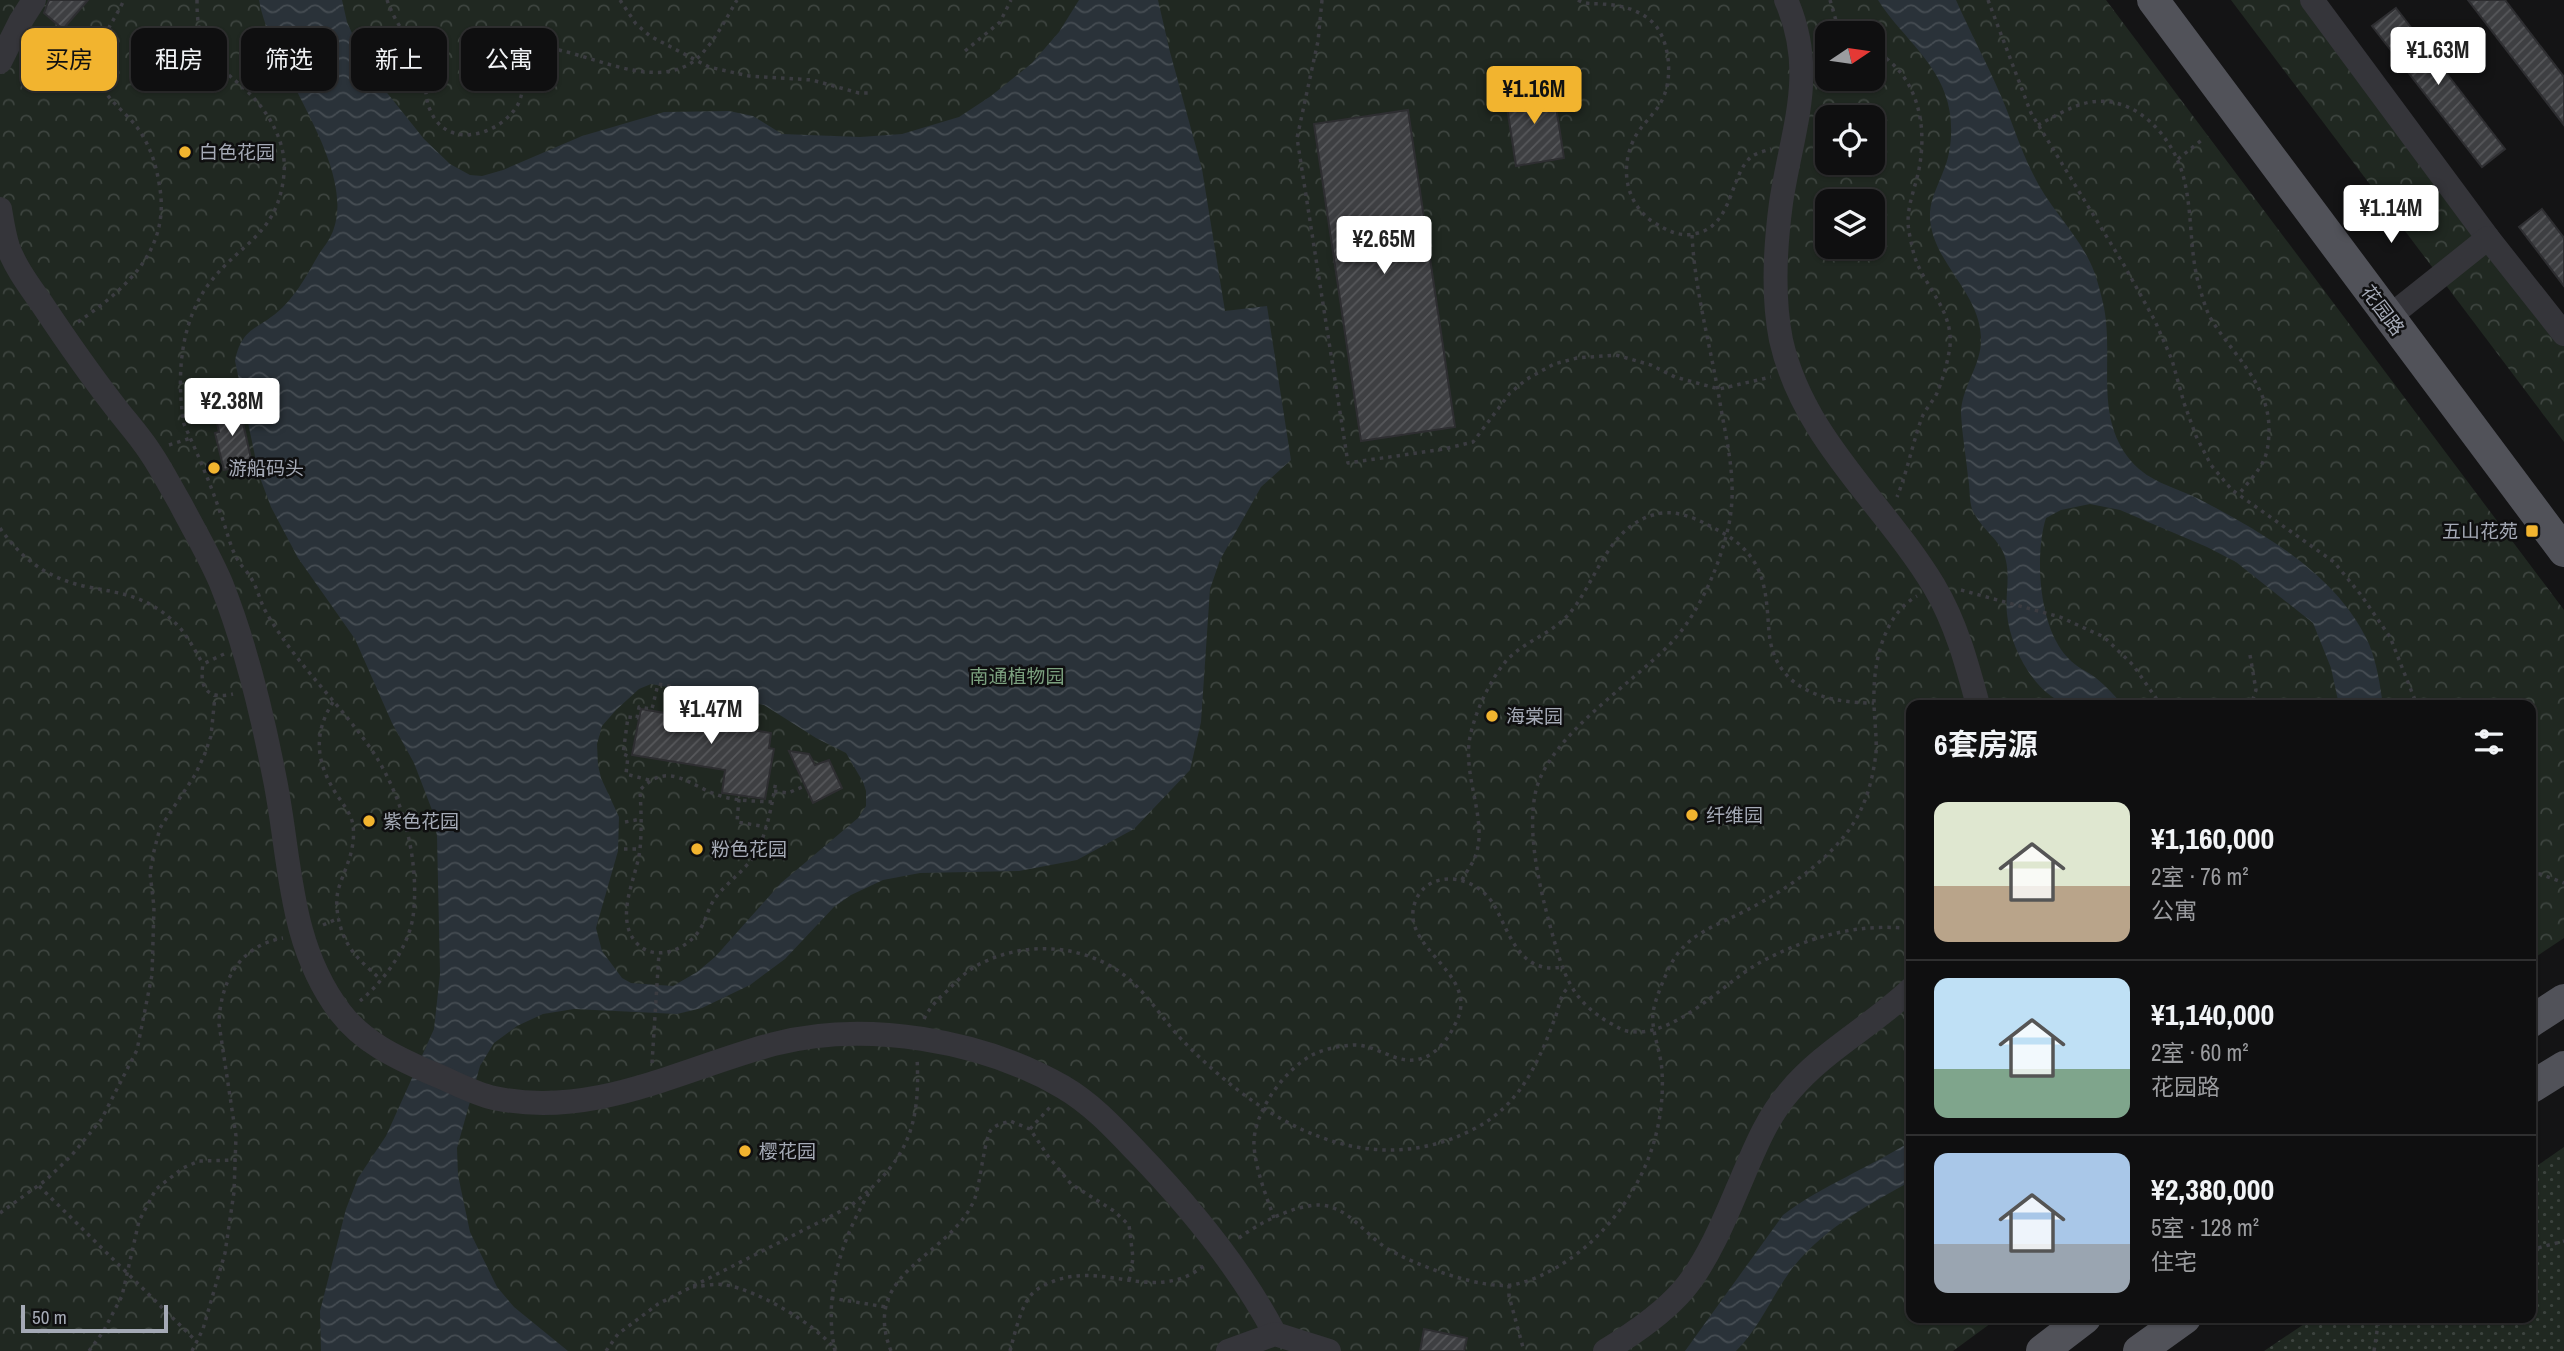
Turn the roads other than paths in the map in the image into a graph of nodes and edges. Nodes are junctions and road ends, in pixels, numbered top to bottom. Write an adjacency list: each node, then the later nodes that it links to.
1 (34, 0): 6 (street)
2 (1786, 0): 14 (street)
3 (2153, 0): 10 (main road, 花园路)
4 (2178, 0): 10 (main road, 花园路)
5 (2312, 0): 8 (street)
6 (0, 62)
7 (0, 209): 9 (street)
8 (2488, 238): 10 (street); 11 (street)
9 (8, 259): 22 (street)
10 (2396, 311): 12 (main road, 花园路); 13 (main road, 花园路)
11 (2564, 334)
12 (2564, 520)
13 (2564, 551)
14 (1977, 700)
15 (1906, 994): 26 (street)
16 (2564, 1000): 17 (main road)
17 (2536, 1018)
18 (2564, 1067): 19 (main road)
19 (2536, 1084)
20 (2078, 1323): 23 (main road)
21 (2178, 1323): 27 (main road)
22 (1275, 1334): 24 (street); 25 (street)
23 (2045, 1349)
24 (1228, 1351)
25 (1329, 1351)
26 (1605, 1351)
27 (2139, 1351)

